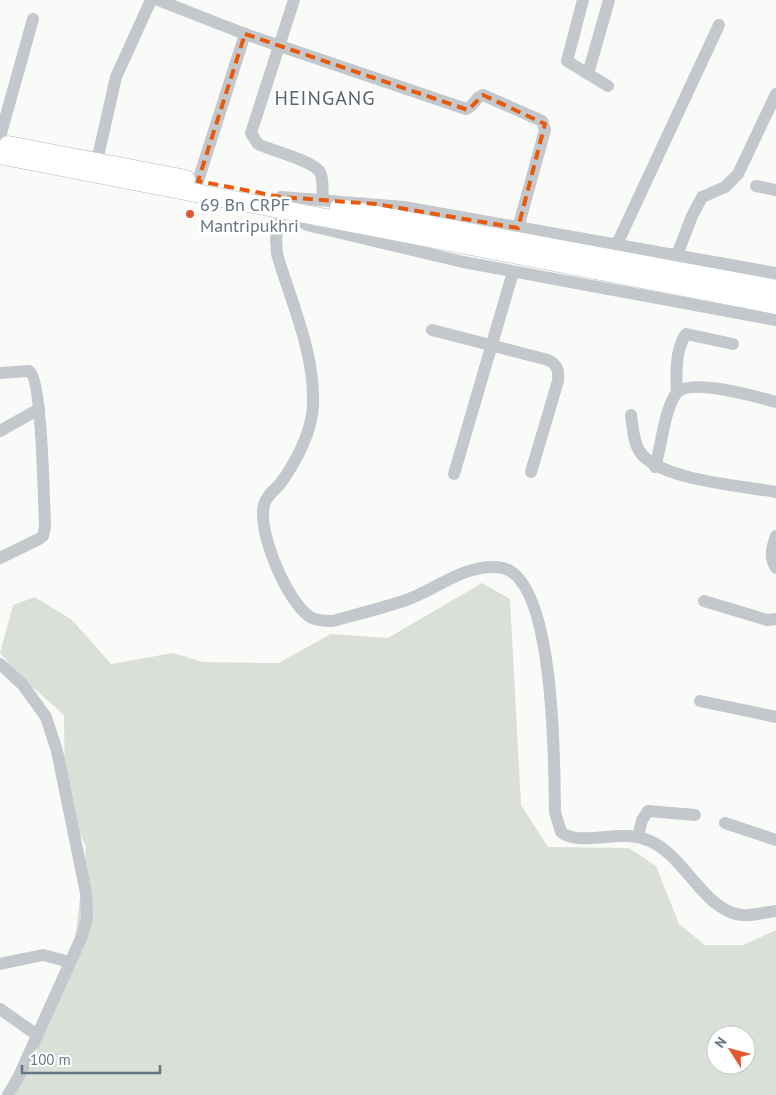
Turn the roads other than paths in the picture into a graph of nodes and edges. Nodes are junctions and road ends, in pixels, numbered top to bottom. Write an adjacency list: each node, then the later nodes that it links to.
1 (151, 0): 16 (street)
2 (158, 0): 8 (street)
3 (294, 0): 9 (street)
4 (583, 0): 10 (street)
5 (609, 0): 10 (street)
6 (33, 19): 13 (street)
7 (719, 25): 23 (street)
8 (246, 34): 9 (street); 17 (street)
9 (279, 45): 20 (street); 22 (street)
10 (588, 74): 11 (street)
11 (608, 86)
12 (776, 94): 24 (street)
13 (0, 137)
14 (0, 143): 16 (highway)
15 (0, 155): 21 (highway)
16 (97, 161): 17 (highway)
17 (198, 181): 21 (highway)
18 (756, 186): 19 (street)
19 (776, 190)
20 (322, 200): 21 (street); 22 (street)
21 (282, 205): 25 (street); 27 (highway); 28 (highway); 53 (street)
22 (518, 228): 23 (street)
23 (617, 244): 24 (street)
24 (677, 254): 26 (street)
25 (513, 272): 29 (street); 32 (street)
26 (776, 273)
27 (776, 289)
28 (776, 305)
29 (776, 320)
30 (432, 330): 32 (street)
31 (733, 344): 34 (street)
32 (492, 347): 40 (street); 41 (street)
33 (0, 373): 36 (street)
34 (677, 393): 35 (street); 39 (street)
35 (776, 402)
36 (39, 409): 38 (street); 44 (street)
37 (630, 415): 39 (street)
38 (0, 431)
39 (655, 467): 42 (street)
40 (531, 472)
41 (454, 474)
42 (776, 492)
43 (776, 536): 45 (street)
44 (0, 558)
45 (776, 568)
46 (704, 602): 47 (street)
47 (776, 619)
48 (0, 664): 56 (street)
49 (700, 701): 50 (street)
50 (776, 717)
51 (695, 815): 53 (street)
52 (725, 823): 54 (street)
53 (638, 837): 55 (street)
54 (776, 840)
55 (776, 911)
56 (70, 962): 57 (street); 59 (street)
57 (0, 964)
58 (0, 1009): 59 (street)
59 (38, 1035): 60 (street)
60 (8, 1095)

